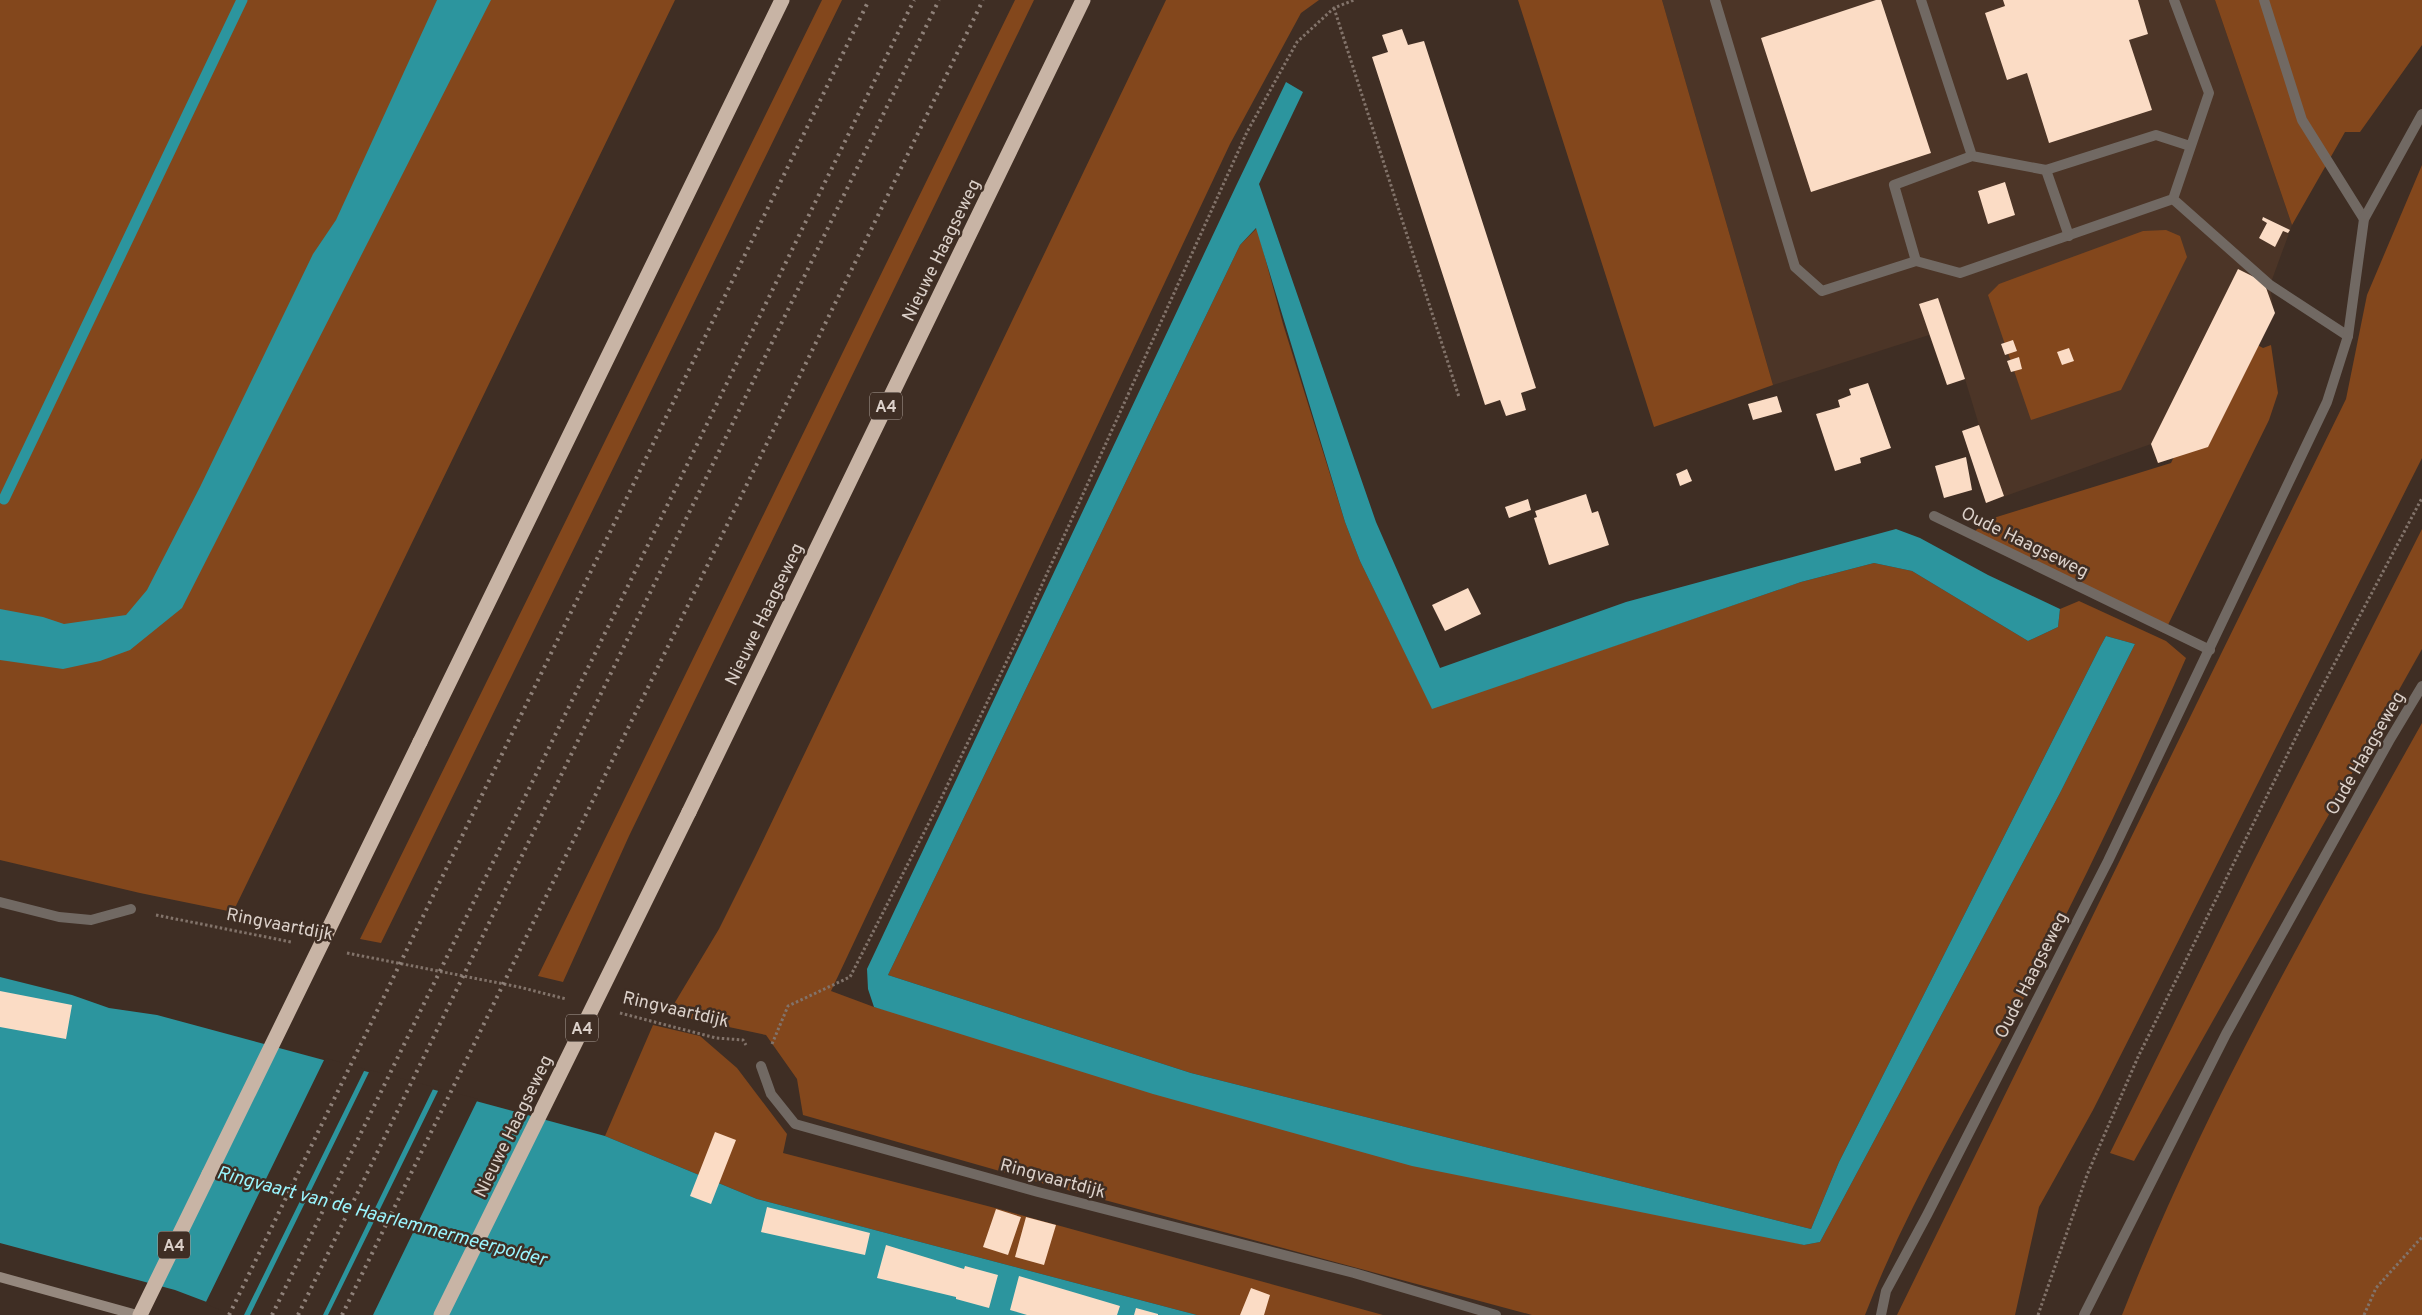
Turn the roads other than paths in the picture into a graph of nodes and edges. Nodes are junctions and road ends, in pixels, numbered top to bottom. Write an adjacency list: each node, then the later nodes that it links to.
1 (782, 0): 23 (highway, A4, bridge)
2 (1084, 0): 24 (highway, Nieuwe Haagseweg / A4, bridge)
3 (1715, 0): 14 (street)
4 (1921, 0): 9 (street)
5 (2174, 0): 8 (street)
6 (2264, 0): 12 (street)
7 (2422, 114): 12 (street, Oude Haagseweg)
8 (2190, 146): 10 (street); 11 (street)
9 (1972, 156): 10 (street); 14 (street)
10 (2046, 170): 13 (street)
11 (2173, 199): 13 (street); 15 (street)
12 (2364, 219): 15 (street, Oude Haagseweg)
13 (2069, 236): 14 (street)
14 (1916, 260)
15 (2348, 336): 17 (street, Oude Haagseweg)
16 (1934, 516): 17 (street, Oude Haagseweg)
17 (2210, 650): 26 (street, Oude Haagseweg)
18 (2422, 686): 27 (street, Oude Haagseweg)
19 (0, 902): 20 (street)
20 (130, 909)
21 (761, 1066): 25 (street, Ringvaartdijk)
22 (0, 1277): 23 (street)
23 (138, 1315)
24 (441, 1315)
25 (1496, 1315)
26 (1881, 1315)
27 (2084, 1315)

